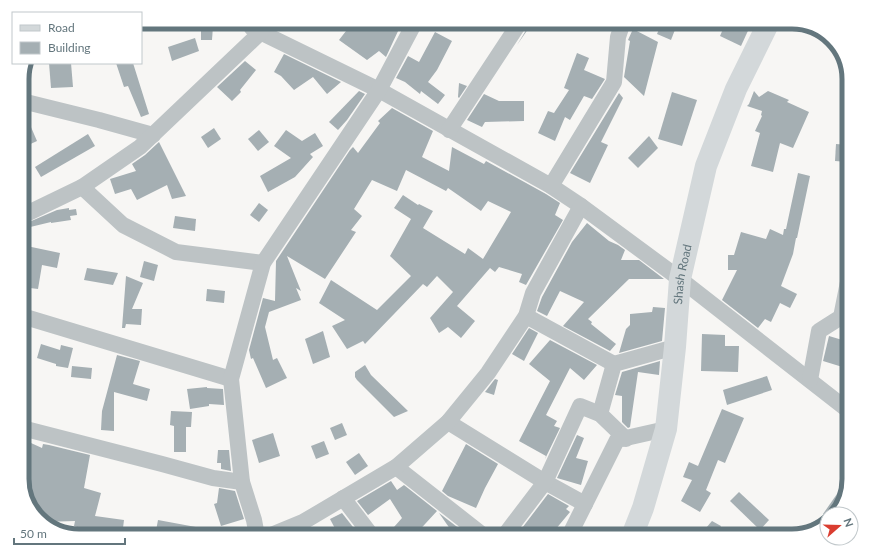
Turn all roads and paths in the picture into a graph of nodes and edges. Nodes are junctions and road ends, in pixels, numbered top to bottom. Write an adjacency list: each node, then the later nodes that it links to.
1 (261, 29): 10 (street)
2 (267, 29): 7 (street)
3 (411, 29): 7 (street)
4 (515, 29): 9 (street)
5 (621, 29): 11 (street)
6 (766, 29): 16 (street, Shash Road)
7 (379, 90): 9 (street); 15 (street)
8 (29, 103): 10 (street)
9 (449, 130): 11 (street)
10 (152, 135): 12 (street)
11 (551, 186): 13 (street)
12 (82, 187): 14 (street); 15 (street)
13 (581, 206): 16 (street); 17 (street)
14 (29, 213)
15 (263, 263): 22 (street)
16 (680, 279): 20 (street, Shash Road); 23 (street)
17 (526, 316): 21 (street); 26 (street)
18 (842, 317): 23 (street)
19 (29, 318): 22 (street)
20 (675, 347): 21 (street); 27 (street, Shash Road)
21 (614, 364): 25 (street)
22 (231, 379): 31 (street)
23 (810, 380): 24 (street)
24 (842, 405)
25 (600, 414): 29 (street); 32 (street)
26 (448, 422): 30 (street); 32 (street)
27 (666, 429): 29 (street); 41 (street, Shash Road)
28 (29, 430): 31 (street)
29 (626, 439): 34 (street)
30 (396, 468): 33 (street); 38 (street)
31 (242, 482): 35 (street)
32 (545, 482): 34 (street); 39 (street)
33 (343, 498): 36 (street); 37 (street)
34 (585, 504): 40 (street)
35 (256, 529)
36 (286, 529)
37 (367, 529)
38 (475, 529)
39 (509, 529)
40 (572, 529)
41 (635, 529)

